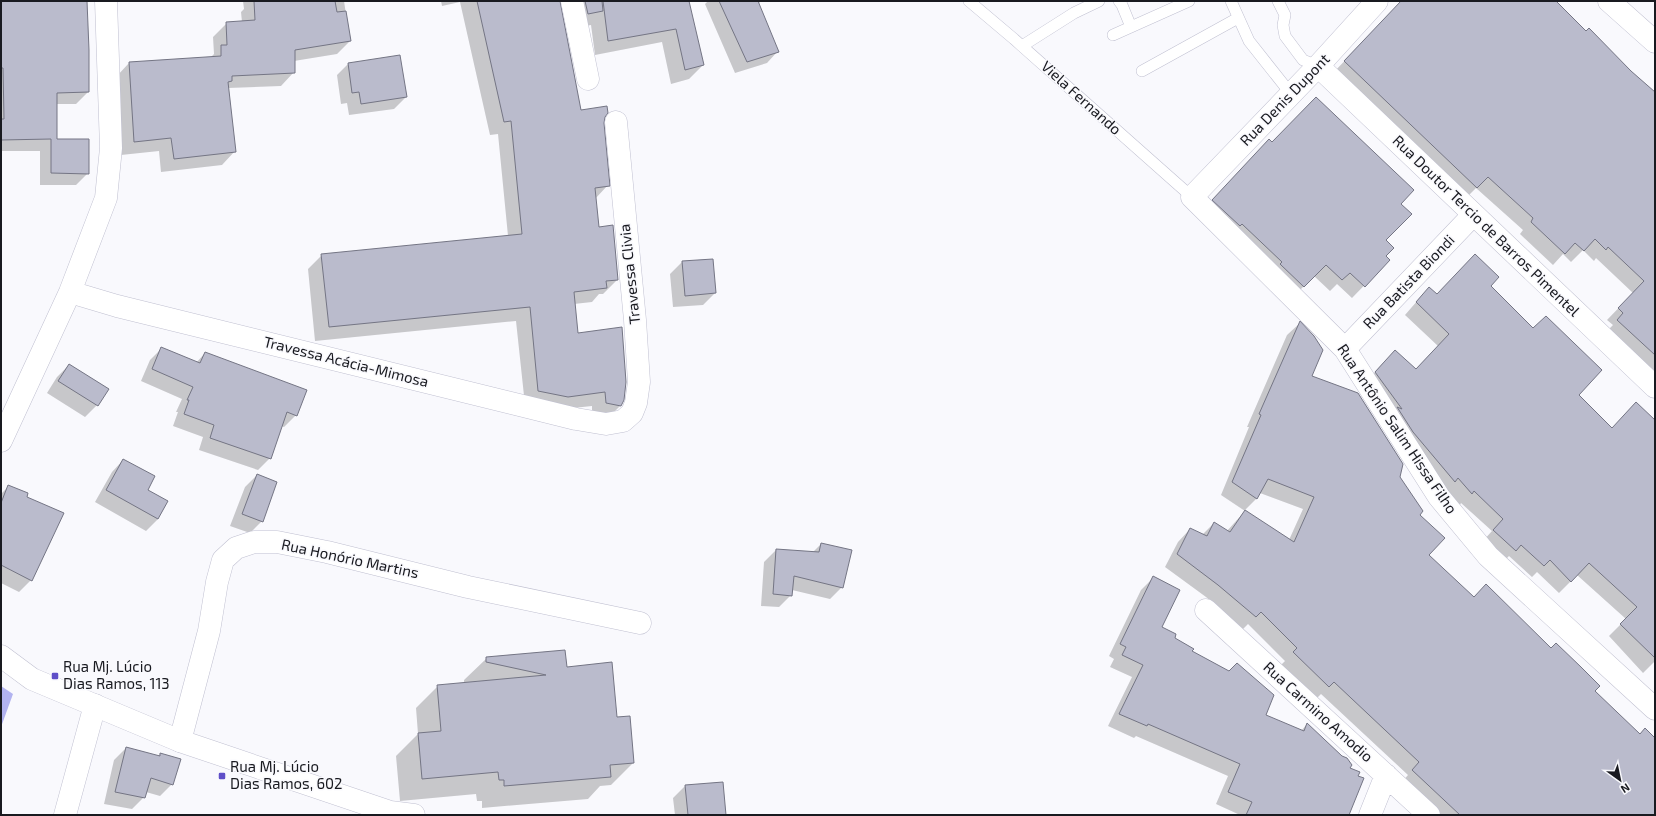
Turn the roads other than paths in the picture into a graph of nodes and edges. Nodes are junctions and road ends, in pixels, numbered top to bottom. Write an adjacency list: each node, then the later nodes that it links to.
1 (106, 1): 23 (street)
2 (572, 1): 18 (street)
3 (969, 1): 15 (lane, Viela Fernando)
4 (1099, 1): 15 (lane)
5 (1118, 1): 12 (lane)
6 (1189, 1): 12 (lane)
7 (1232, 1): 11 (lane)
8 (1278, 1): 16 (lane)
9 (1377, 1): 16 (street, Rua Denis Dupont)
10 (1609, 1): 14 (street)
11 (1238, 18): 17 (lane); 19 (lane)
12 (1131, 27): 13 (lane)
13 (1113, 35)
14 (1655, 42)
15 (1022, 46): 21 (lane, Viela Fernando)
16 (1318, 66): 19 (street, Rua Denis Dupont); 22 (street, Rua Doutor Tercio de Barros Pimentel)
17 (1142, 71)
18 (588, 79)
19 (1291, 94): 21 (street, Rua Denis Dupont)
20 (616, 122): 26 (street, Travessa Clivia)
21 (1192, 197): 24 (street, Rua Antônio Salim Hissa Filho)
22 (1473, 215): 24 (street, Rua Batista Biondi); 25 (street, Rua Doutor Tercio de Barros Pimentel)
23 (70, 292): 26 (street, Travessa Acácia-Mimosa); 27 (street)
24 (1345, 349): 31 (street, Rua Antônio Salim Hissa Filho)
25 (1655, 386)
26 (623, 421)
27 (1, 441)
28 (1206, 610): 34 (street, Rua Carmino Amodio)
29 (640, 623): 33 (street, Rua Honório Martins)
30 (1, 656): 32 (street)
31 (1652, 700)
32 (95, 706): 33 (street); 35 (street)
33 (180, 741): 36 (street)
34 (1386, 775): 37 (street); 38 (street, Rua Carmino Amodio)
35 (65, 815)
36 (414, 815)
37 (1370, 815)
38 (1429, 815)

